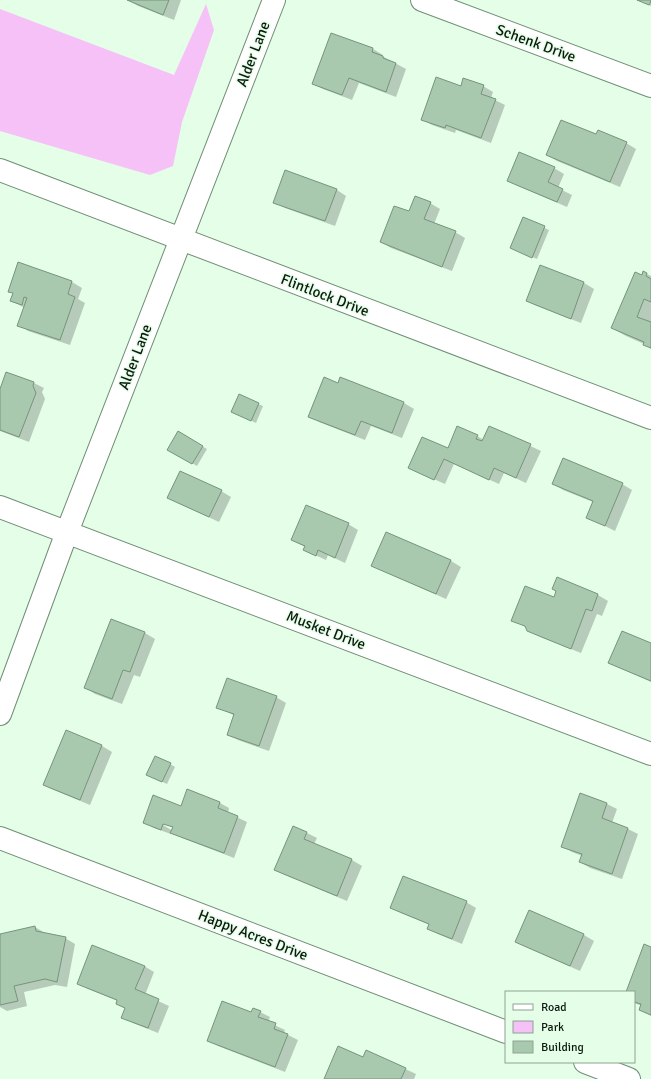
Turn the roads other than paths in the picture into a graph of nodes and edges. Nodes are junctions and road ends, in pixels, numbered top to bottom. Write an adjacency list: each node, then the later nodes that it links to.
1 (274, 0): 5 (street, Alder Lane)
2 (422, 0): 3 (street, Schenk Drive)
3 (651, 86)
4 (0, 170): 5 (street, Flintlock Drive)
5 (181, 240): 6 (street, Flintlock Drive); 8 (street, Alder Lane)
6 (651, 418)
7 (0, 507): 8 (street, Musket Drive)
8 (67, 532): 9 (street, Alder Lane); 10 (street, Musket Drive)
9 (0, 714)
10 (651, 754)
11 (0, 838): 12 (street, Happy Acres Drive)
12 (505, 1032)
13 (588, 1063): 14 (street)
14 (629, 1079)

